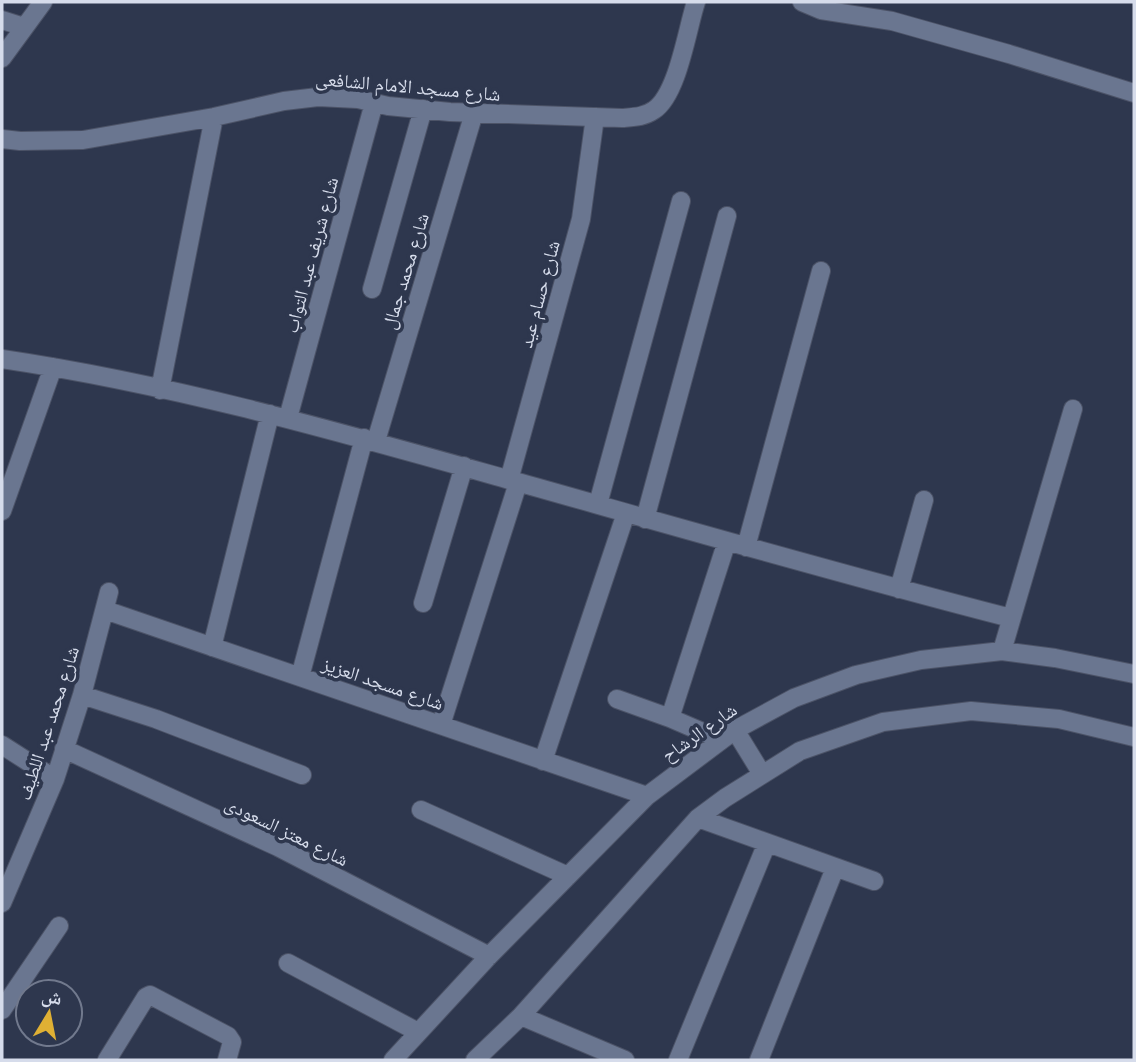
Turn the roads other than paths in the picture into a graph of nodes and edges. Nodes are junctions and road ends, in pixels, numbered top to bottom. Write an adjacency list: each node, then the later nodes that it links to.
1 (43, 2): 5 (street)
2 (696, 2): 12 (street, شارع مسجد الامام الشافعى)
3 (802, 2): 7 (street)
4 (2, 20): 5 (street)
5 (24, 27): 6 (street)
6 (2, 58)
7 (1134, 93)
8 (374, 103): 9 (street, شارع مسجد الامام الشافعى); 11 (street, شارع مسجد الامام الشافعى); 22 (street, شارع شريف عبد التواب)
9 (423, 109): 10 (street, شارع مسجد الامام الشافعى); 17 (street)
10 (474, 113): 12 (street, شارع مسجد الامام الشافعى); 23 (street, شارع محمد جمال)
11 (214, 117): 13 (street, شارع مسجد الامام الشافعى); 20 (street)
12 (595, 117): 25 (street, شارع حسام عيد)
13 (2, 139)
14 (681, 201): 28 (street)
15 (727, 216): 31 (street)
16 (821, 271): 33 (street)
17 (372, 289)
18 (2, 359): 19 (street)
19 (53, 366): 20 (street); 26 (street)
20 (160, 390): 22 (street)
21 (1073, 409): 37 (street)
22 (279, 416): 23 (street); 38 (street, شارع شريف عبد التواب)
23 (370, 440): 24 (street); 41 (street, شارع محمد جمال)
24 (464, 466): 25 (street); 36 (street)
25 (514, 481): 28 (street); 45 (street, شارع حسام عيد)
26 (5, 490): 29 (street)
27 (924, 500): 34 (street)
28 (598, 504): 30 (street)
29 (2, 511)
30 (626, 513): 31 (street); 50 (street)
31 (645, 519): 32 (street)
32 (727, 541): 33 (street); 44 (street)
33 (746, 547): 34 (street)
34 (899, 589): 37 (street)
35 (107, 601): 38 (street, شارع مسجد العزيز); 42 (street, شارع محمد عبد اللطيف)
36 (423, 603)
37 (1011, 618): 39 (street)
38 (212, 647): 41 (street, شارع مسجد العزيز)
39 (1002, 651): 40 (street, شارع الرشاح); 46 (street, شارع الرشاح)
40 (1134, 674)
41 (300, 677): 45 (street, شارع مسجد العزيز)
42 (82, 695): 49 (street, شارع محمد عبد اللطيف); 52 (street)
43 (617, 699): 44 (street)
44 (670, 718): 46 (street)
45 (441, 725): 50 (street, شارع مسجد العزيز)
46 (732, 736): 51 (street); 54 (street, شارع الرشاح)
47 (1134, 737): 51 (street)
48 (2, 745): 53 (street)
49 (64, 749): 53 (street, شارع محمد عبد اللطيف); 63 (street, شارع معتز السعودى)
50 (543, 761): 54 (street, شارع مسجد العزيز)
51 (758, 768): 56 (street)
52 (302, 775)
53 (55, 779): 61 (street, شارع محمد عبد اللطيف)
54 (648, 796): 59 (street, شارع الرشاح)
55 (421, 810): 59 (street)
56 (698, 818): 57 (street); 66 (street)
57 (766, 843): 58 (street); 73 (street)
58 (835, 868): 60 (street); 74 (street)
59 (568, 876): 63 (street, شارع الرشاح)
60 (874, 881)
61 (2, 903)
62 (59, 926): 65 (street)
63 (489, 956): 67 (street, شارع الرشاح)
64 (288, 963): 67 (street)
65 (2, 1010)
66 (521, 1016): 71 (street); 72 (street)
67 (418, 1032): 70 (street, شارع الرشاح)
68 (107, 1060): 69 (street)
69 (227, 1060)
70 (393, 1060)
71 (475, 1060)
72 (625, 1060)
73 (678, 1060)
74 (759, 1060)

